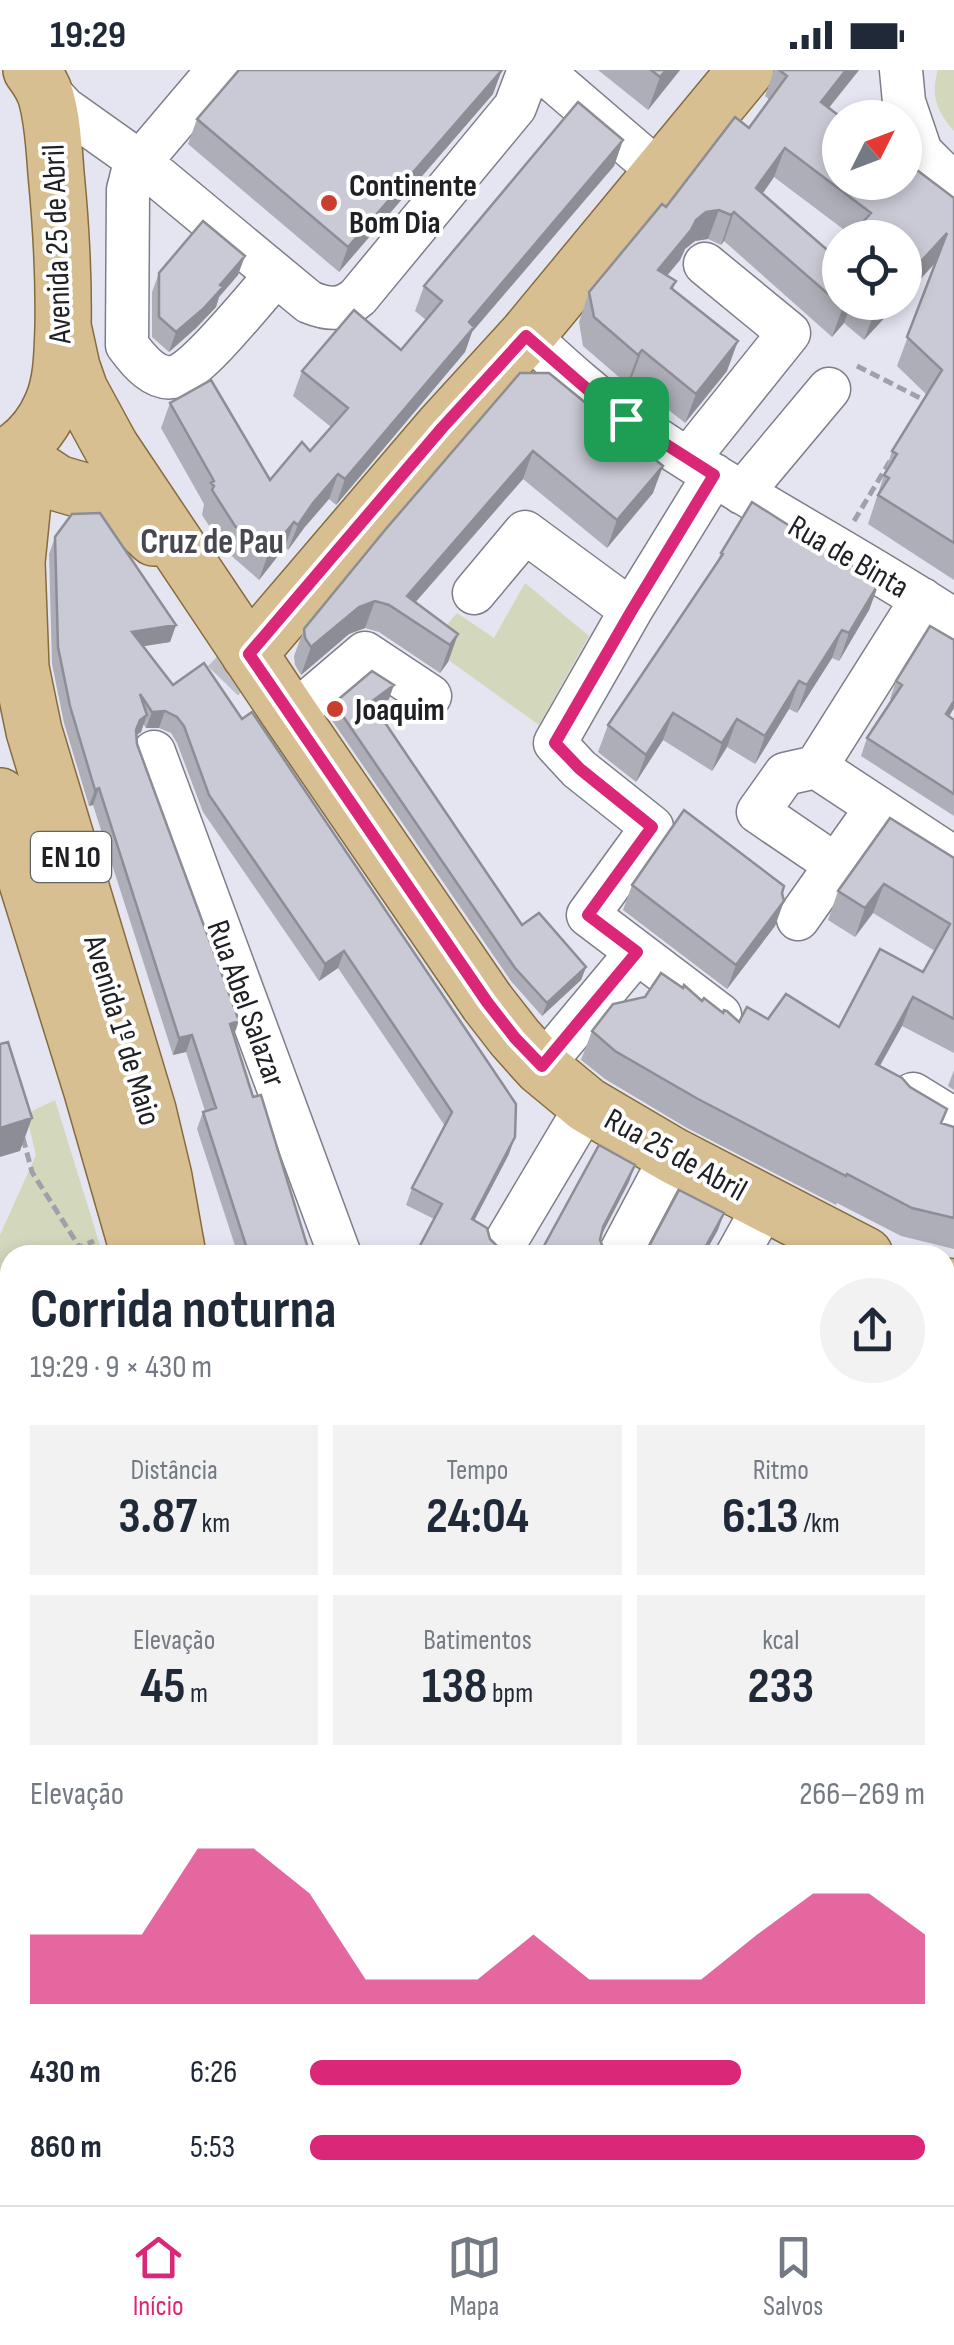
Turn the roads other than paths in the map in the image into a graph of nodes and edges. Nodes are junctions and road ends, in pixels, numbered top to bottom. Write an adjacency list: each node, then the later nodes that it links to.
1 (218, 70): 7 (street)
2 (528, 70): 11 (street)
3 (540, 70): 9 (street)
4 (746, 70): 9 (main road)
5 (901, 70): 8 (street)
6 (35, 76): 7 (street); 12 (main road, Avenida 25 de Abril)
7 (140, 162): 11 (street); 11 (street)
8 (954, 185)
9 (650, 199): 13 (main road)
10 (705, 264): 16 (street)
11 (276, 275)
12 (63, 326): 15 (main road, Avenida 25 de Abril); 19 (main road, Rua 25 de Abril)
13 (526, 336): 16 (street, Rua de Binta); 23 (main road)
14 (828, 389): 16 (street)
15 (6, 456): 17 (main road, Rua 25 de Abril); 18 (main road, Avenida 1º de Maio / EN 10)
16 (715, 476): 21 (street, Rua de Binta); 22 (street)
17 (109, 502): 18 (main road); 19 (main road, Rua 25 de Abril)
18 (17, 562): 47 (main road, Avenida 1º de Maio / EN 10)
19 (207, 590): 23 (main road, Rua 25 de Abril)
20 (474, 593): 22 (street)
21 (938, 609): 28 (street)
22 (632, 610): 35 (street)
23 (249, 654): 26 (main road, Rua 25 de Abril)
24 (0, 682): 46 (main road, EN 10)
25 (430, 696): 26 (street)
26 (290, 716): 37 (main road, Rua 25 de Abril)
27 (154, 752): 48 (street, Rua Abel Salazar)
28 (816, 767): 30 (street); 33 (street)
29 (0, 796): 45 (main road, EN 10)
30 (877, 807): 31 (street); 33 (street)
31 (954, 858)
32 (0, 862): 44 (main road, Avenida 1º de Maio / EN 10)
33 (836, 865): 34 (street)
34 (798, 919)
35 (637, 952): 36 (street); 37 (street)
36 (720, 1015)
37 (542, 1066): 39 (main road, Rua 25 de Abril)
38 (913, 1094): 40 (street)
39 (587, 1105): 41 (main road, Rua 25 de Abril); 43 (street, Rua 25 de Abril)
40 (954, 1118)
41 (672, 1155): 42 (main road, Rua 25 de Abril); 49 (street)
42 (766, 1203): 50 (street, Rua 25 de Abril); 51 (main road, Rua 25 de Abril)
43 (505, 1243)
44 (107, 1245)
45 (108, 1245)
46 (163, 1245)
47 (176, 1245)
48 (336, 1245)
49 (624, 1245)
50 (743, 1245)
51 (838, 1245)

